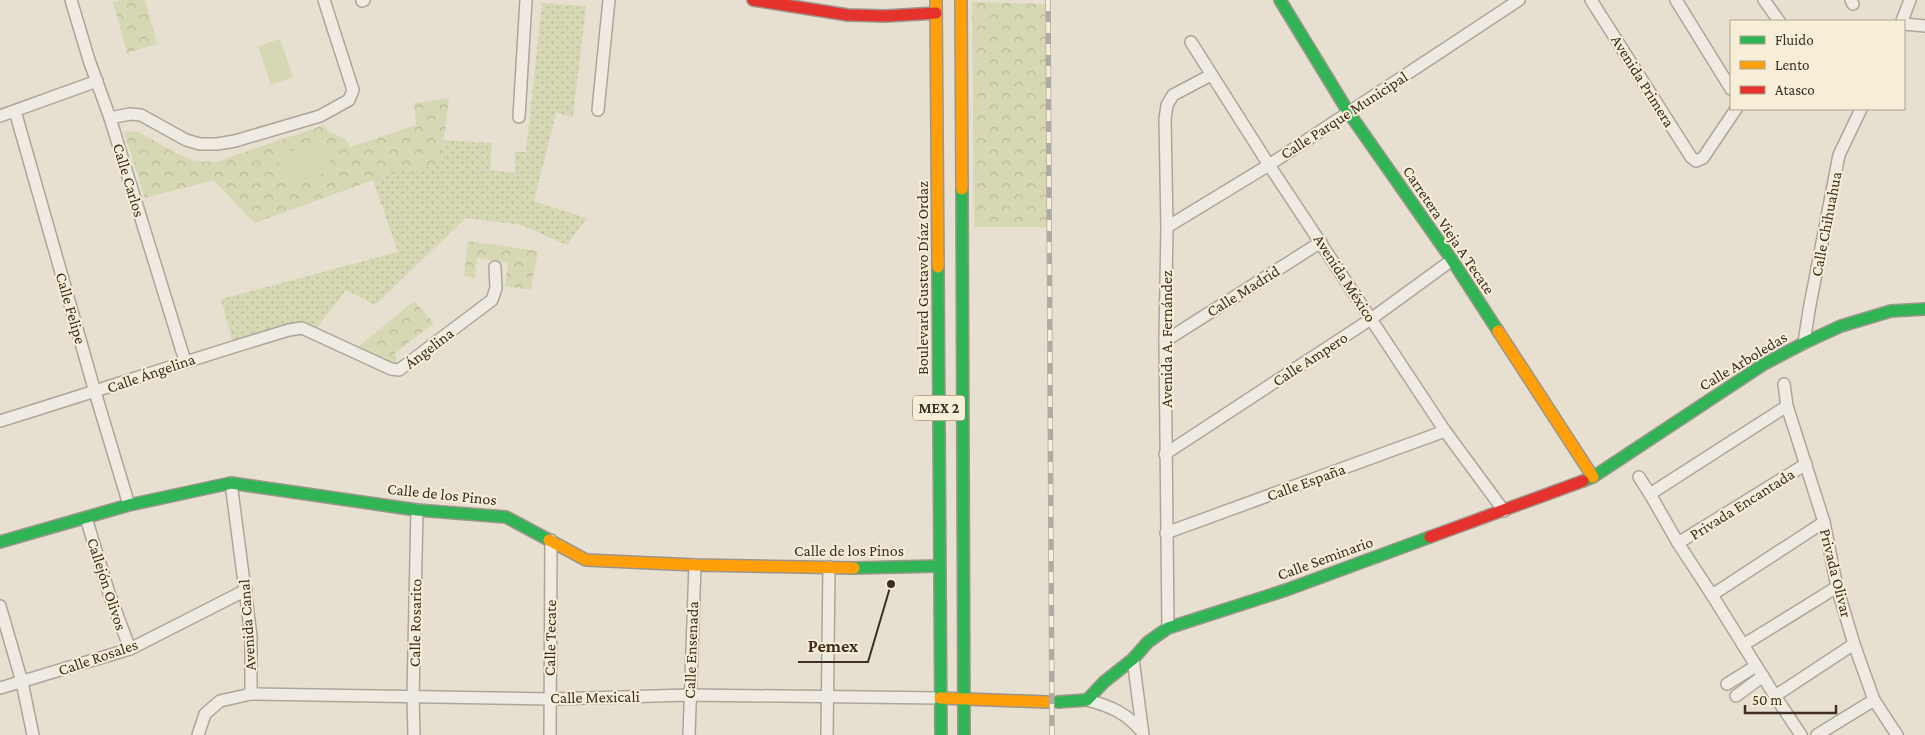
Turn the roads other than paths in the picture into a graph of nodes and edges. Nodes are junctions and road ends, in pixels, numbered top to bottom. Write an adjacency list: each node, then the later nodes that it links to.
1 (71, 0): 22 (street, Calle Carlos)
2 (324, 0): 31 (street)
3 (526, 0): 30 (street)
4 (609, 0): 24 (street)
5 (753, 0): 6 (street)
6 (766, 0): 15 (street)
7 (936, 0): 15 (street, Boulevard Gustavo Díaz Ordaz / MEX 2)
8 (961, 0): 33 (street, Boulevard Gustavo Díaz Ordaz / MEX 2)
9 (1280, 0): 28 (street, Carretera Vieja A Tecate)
10 (1519, 0): 28 (street, Calle Parque Municipal)
11 (1591, 0): 25 (street, Avenida Primera)
12 (1676, 0): 23 (street)
13 (1764, 0): 16 (street)
14 (1910, 0): 17 (street)
15 (936, 13): 33 (street, Boulevard Gustavo Díaz Ordaz / MEX 2)
16 (1778, 20)
17 (1904, 20)
18 (1905, 23): 19 (street)
19 (1925, 26)
20 (1191, 42): 21 (street, Avenida México)
21 (1211, 75): 32 (street, Avenida México); 34 (street, Avenida A. Fernández)
22 (97, 81): 27 (street); 31 (street, Calle Carlos)
23 (1730, 87)
24 (598, 110)
25 (1735, 110)
26 (1861, 110): 42 (street, Calle Chihuahua)
27 (15, 111): 29 (street); 45 (street, Calle Felipe)
28 (1349, 113): 32 (street, Calle Parque Municipal); 36 (street, Carretera Vieja A Tecate)
29 (0, 116)
30 (518, 117)
31 (110, 118): 43 (street, Calle Carlos)
32 (1269, 165): 34 (street, Calle Parque Municipal); 35 (street, Avenida México)
33 (950, 207): 65 (street, Boulevard Gustavo Díaz Ordaz / MEX 2); 89 (street, Boulevard Gustavo Díaz Ordaz / MEX 2)
34 (1167, 227): 41 (street, Avenida A. Fernández)
35 (1320, 242): 39 (street, Avenida México); 41 (street, Calle Madrid)
36 (1452, 260): 39 (street, Calle Ampero); 51 (street, Carretera Vieja A Tecate)
37 (495, 267): 40 (street, Ángelina)
38 (1925, 309): 42 (street, Calle Arboledas)
39 (1371, 319): 48 (street, Avenida México); 49 (street, Calle Ampero)
40 (302, 328): 43 (street, Calle Ángelina)
41 (1165, 341): 49 (street, Avenida A. Fernández)
42 (1804, 343): 51 (street, Calle Arboledas)
43 (185, 361): 45 (street, Calle Ángelina)
44 (1784, 384): 46 (street, Privada Olivar)
45 (95, 392): 47 (street, Calle Ángelina); 55 (street, Calle Felipe)
46 (1787, 406): 50 (street, Privada Olivar); 54 (street)
47 (0, 421)
48 (1445, 430): 57 (street, Avenida México); 60 (street, Calle España)
49 (1165, 454): 60 (street, Avenida A. Fernández)
50 (1806, 464): 59 (street, Privada Olivar); 63 (street, Privada Encantada)
51 (1593, 477): 57 (street, Calle Seminario)
52 (1639, 477): 54 (street)
53 (231, 483): 55 (street, Calle de los Pinos); 56 (street, Calle de los Pinos); 68 (street, Avenida Canal)
54 (1650, 494): 63 (street)
55 (129, 505): 58 (street, Calle de los Pinos)
56 (417, 510): 61 (street, Calle de los Pinos); 87 (street, Calle Rosarito)
57 (1504, 511): 71 (street, Calle Seminario)
58 (86, 518): 62 (street, Calle de los Pinos); 74 (street, Callejón Olivos)
59 (1824, 522): 67 (street, Privada Olivar); 69 (street)
60 (1166, 533): 71 (street, Avenida A. Fernández)
61 (551, 540): 64 (street, Calle de los Pinos); 90 (street, Calle Tecate)
62 (0, 542)
63 (1678, 543): 69 (street)
64 (695, 565): 66 (street, Calle de los Pinos); 83 (street, Calle Ensenada)
65 (939, 566): 66 (street, Calle de los Pinos); 88 (street, Boulevard Gustavo Díaz Ordaz / MEX 2)
66 (829, 567): 84 (street)
67 (1837, 587): 72 (street, Privada Olivar); 73 (street)
68 (246, 590): 74 (street, Calle Rosales); 82 (street, Avenida Canal)
69 (1712, 595): 73 (street)
70 (0, 606): 78 (street)
71 (1168, 628): 75 (street, Calle Seminario)
72 (1854, 644): 86 (street); 92 (street, Privada Olivar)
73 (1743, 645): 76 (street)
74 (130, 649): 78 (street, Calle Rosales)
75 (1133, 659): 91 (street, Calle Seminario); 93 (street)
76 (1759, 671): 77 (street); 81 (street); 86 (street)
77 (1739, 677): 79 (street); 81 (street)
78 (22, 682): 80 (street, Calle Rosales); 94 (street)
79 (1727, 684)
80 (0, 688)
81 (1747, 688): 85 (street)
82 (251, 694): 87 (street, Calle Mexicali); 95 (street, Avenida Canal)
83 (689, 695): 84 (street, Calle Mexicali); 90 (street, Calle Mexicali); 98 (street, Calle Ensenada)
84 (826, 696): 88 (street, Calle Mexicali); 99 (street)
85 (1736, 696)
86 (1775, 696): 102 (street)
87 (413, 697): 90 (street, Calle Mexicali); 96 (street, Calle Rosarito)
88 (940, 698): 89 (street); 100 (street, Boulevard Gustavo Díaz Ordaz / MEX 2)
89 (964, 698): 91 (street); 101 (street, Boulevard Gustavo Díaz Ordaz / MEX 2)
90 (550, 699): 97 (street, Calle Tecate)
91 (1087, 700): 93 (street)
92 (1874, 700): 103 (street); 104 (street, Privada Olivar)
93 (1143, 734)
94 (33, 735)
95 (198, 735)
96 (414, 735)
97 (550, 735)
98 (689, 735)
99 (827, 735)
100 (941, 735)
101 (964, 735)
102 (1801, 735)
103 (1817, 735)
104 (1897, 735)

